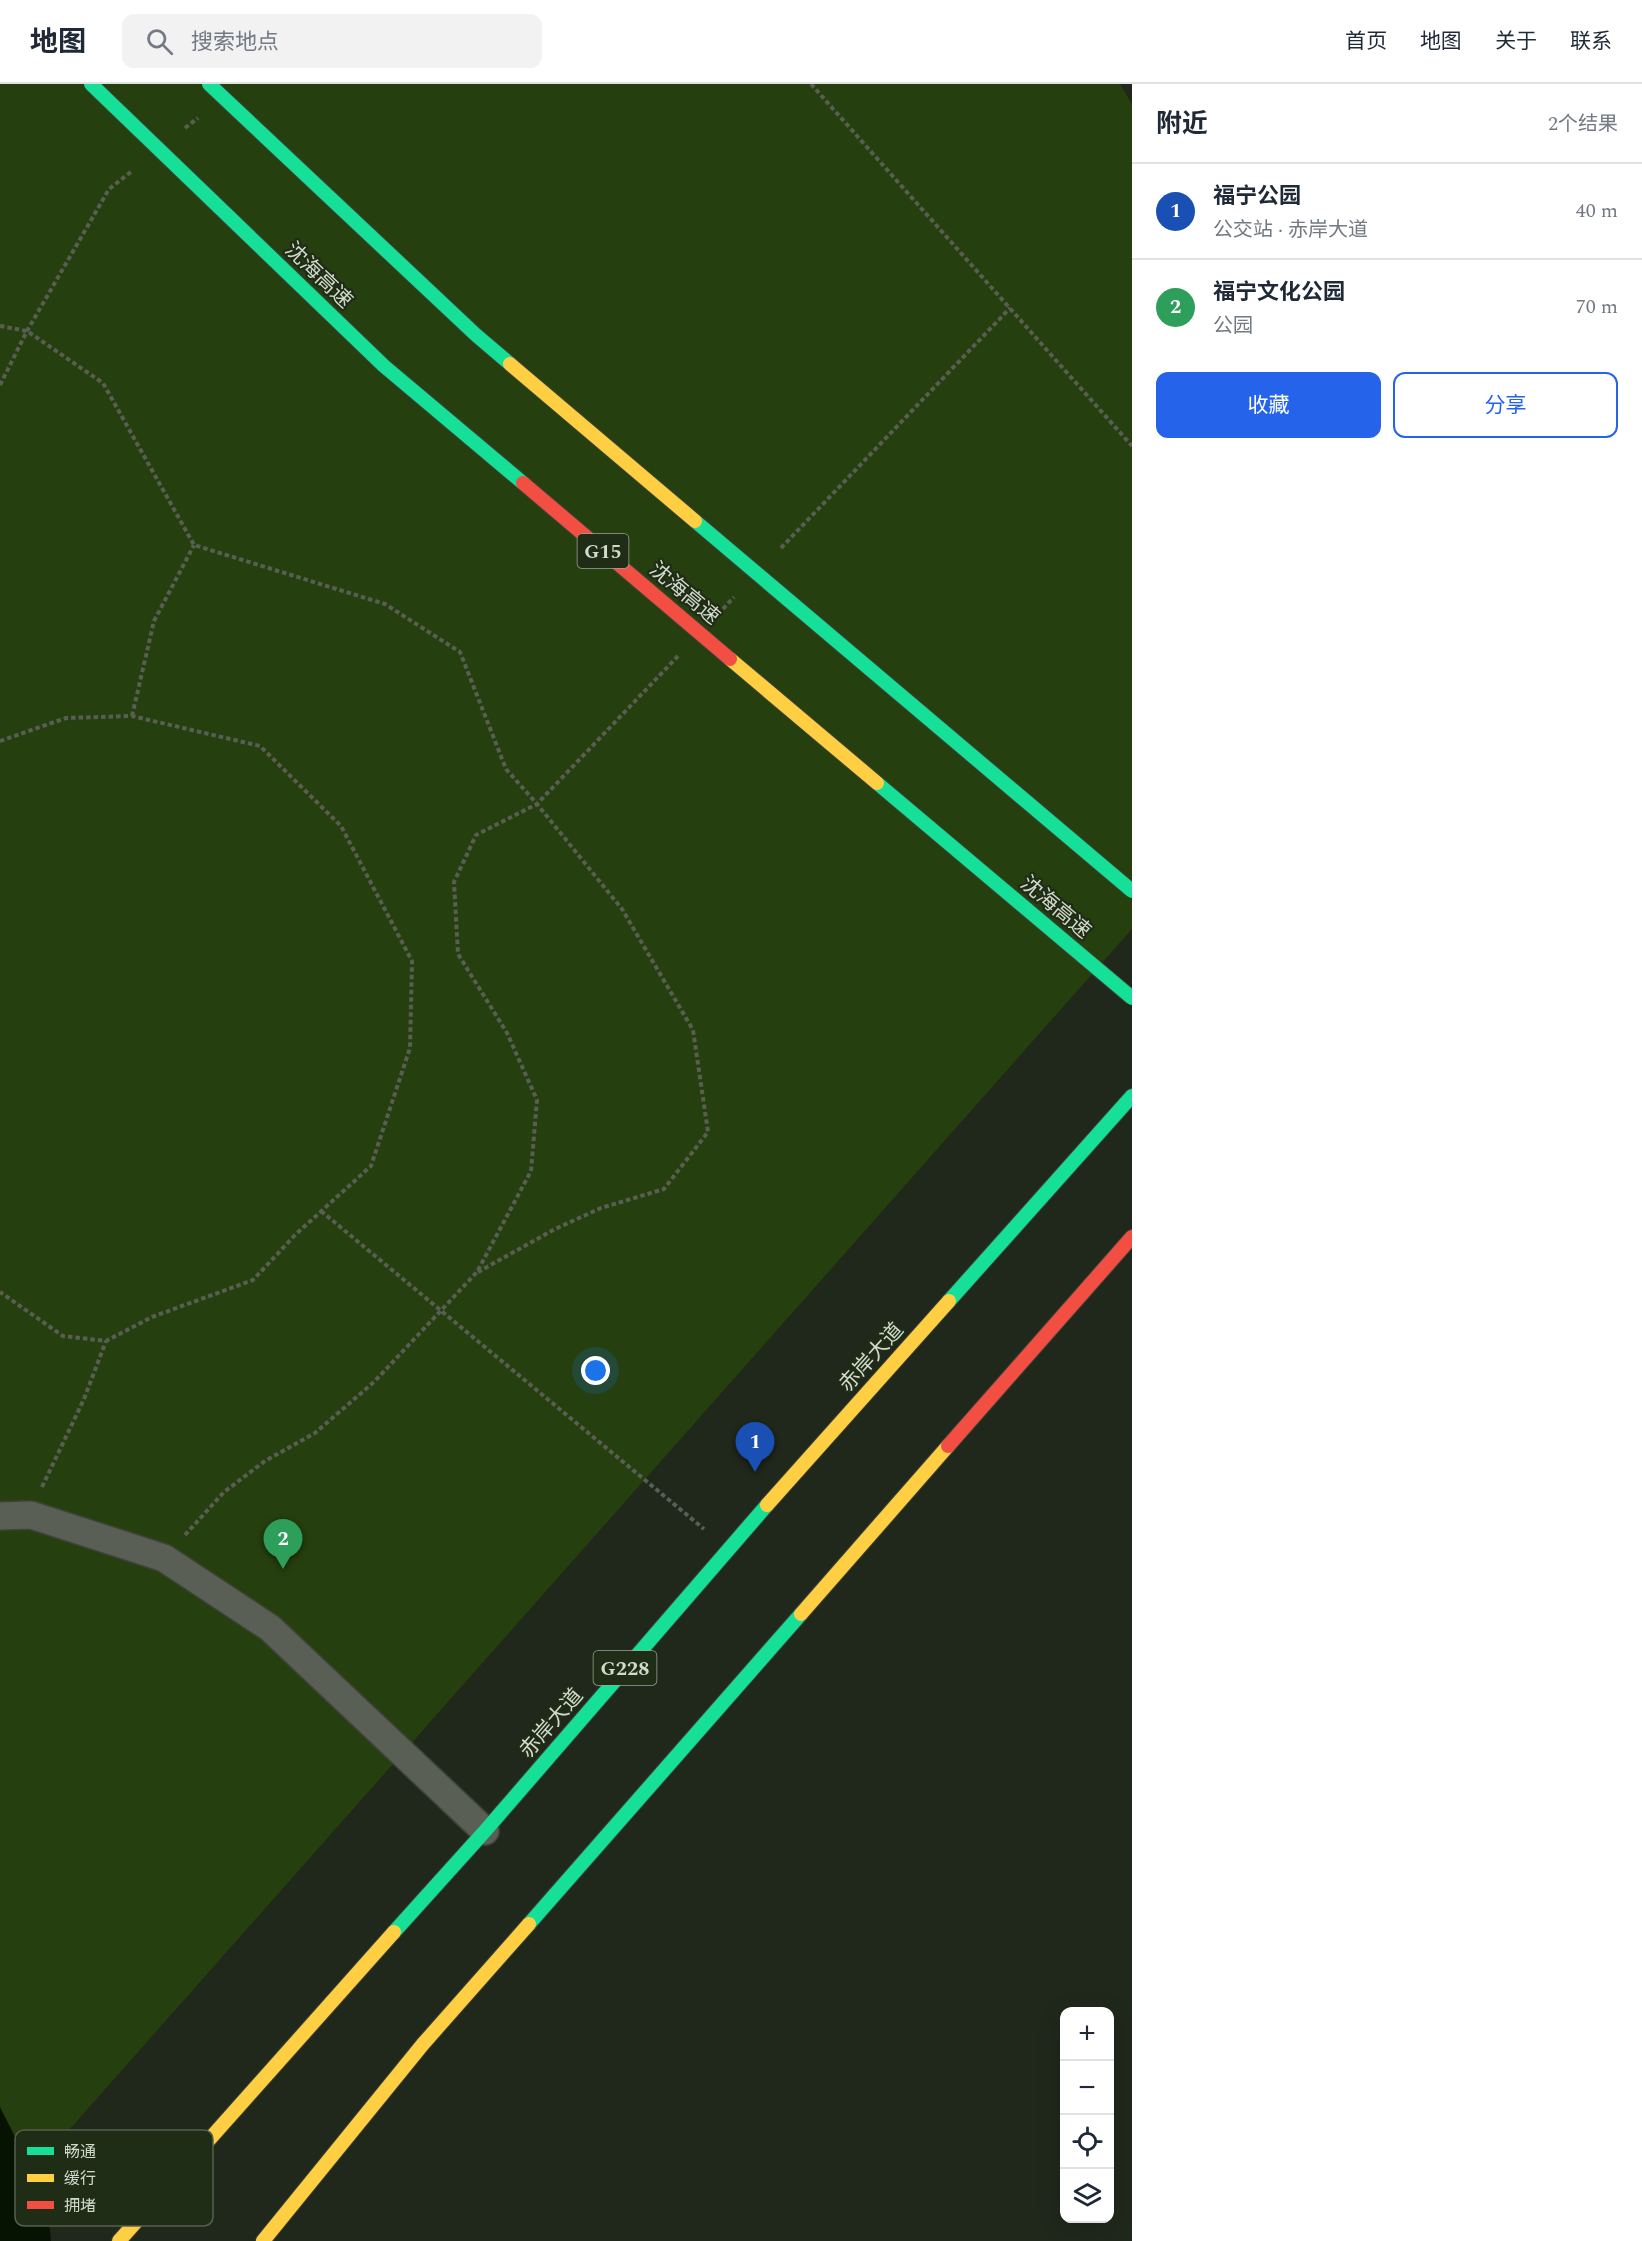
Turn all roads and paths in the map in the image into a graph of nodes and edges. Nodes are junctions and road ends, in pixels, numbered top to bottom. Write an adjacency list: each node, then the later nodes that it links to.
1 (91, 84): 16 (highway, 沈海高速 / G15, bridge)
2 (209, 84): 15 (highway, bridge)
3 (811, 84): 10 (path)
4 (206, 112): 5 (path)
5 (179, 133)
6 (135, 168): 8 (path)
7 (0, 326): 8 (path)
8 (27, 331): 9 (path); 11 (path)
9 (0, 385)
10 (1132, 446)
11 (194, 545): 12 (path); 14 (path)
12 (132, 716): 13 (path); 18 (path)
13 (0, 741)
14 (537, 804): 20 (path); 20 (path)
15 (1132, 891)
16 (1132, 998)
17 (1132, 1096): 26 (highway, 赤岸大道 / G228)
18 (321, 1211): 22 (path); 23 (path)
19 (1132, 1237): 32 (highway)
20 (477, 1272): 22 (path)
21 (0, 1292): 23 (path)
22 (441, 1310): 26 (path); 27 (path)
23 (106, 1341): 24 (path)
24 (31, 1515): 25 (street); 27 (street)
25 (0, 1516)
26 (728, 1549): 28 (highway, 赤岸大道 / G228)
27 (164, 1558): 28 (street)
28 (485, 1831): 29 (highway, 赤岸大道 / G228)
29 (213, 2136)
30 (132, 2226): 31 (highway, 赤岸大道 / G228)
31 (119, 2241)
32 (264, 2241)

